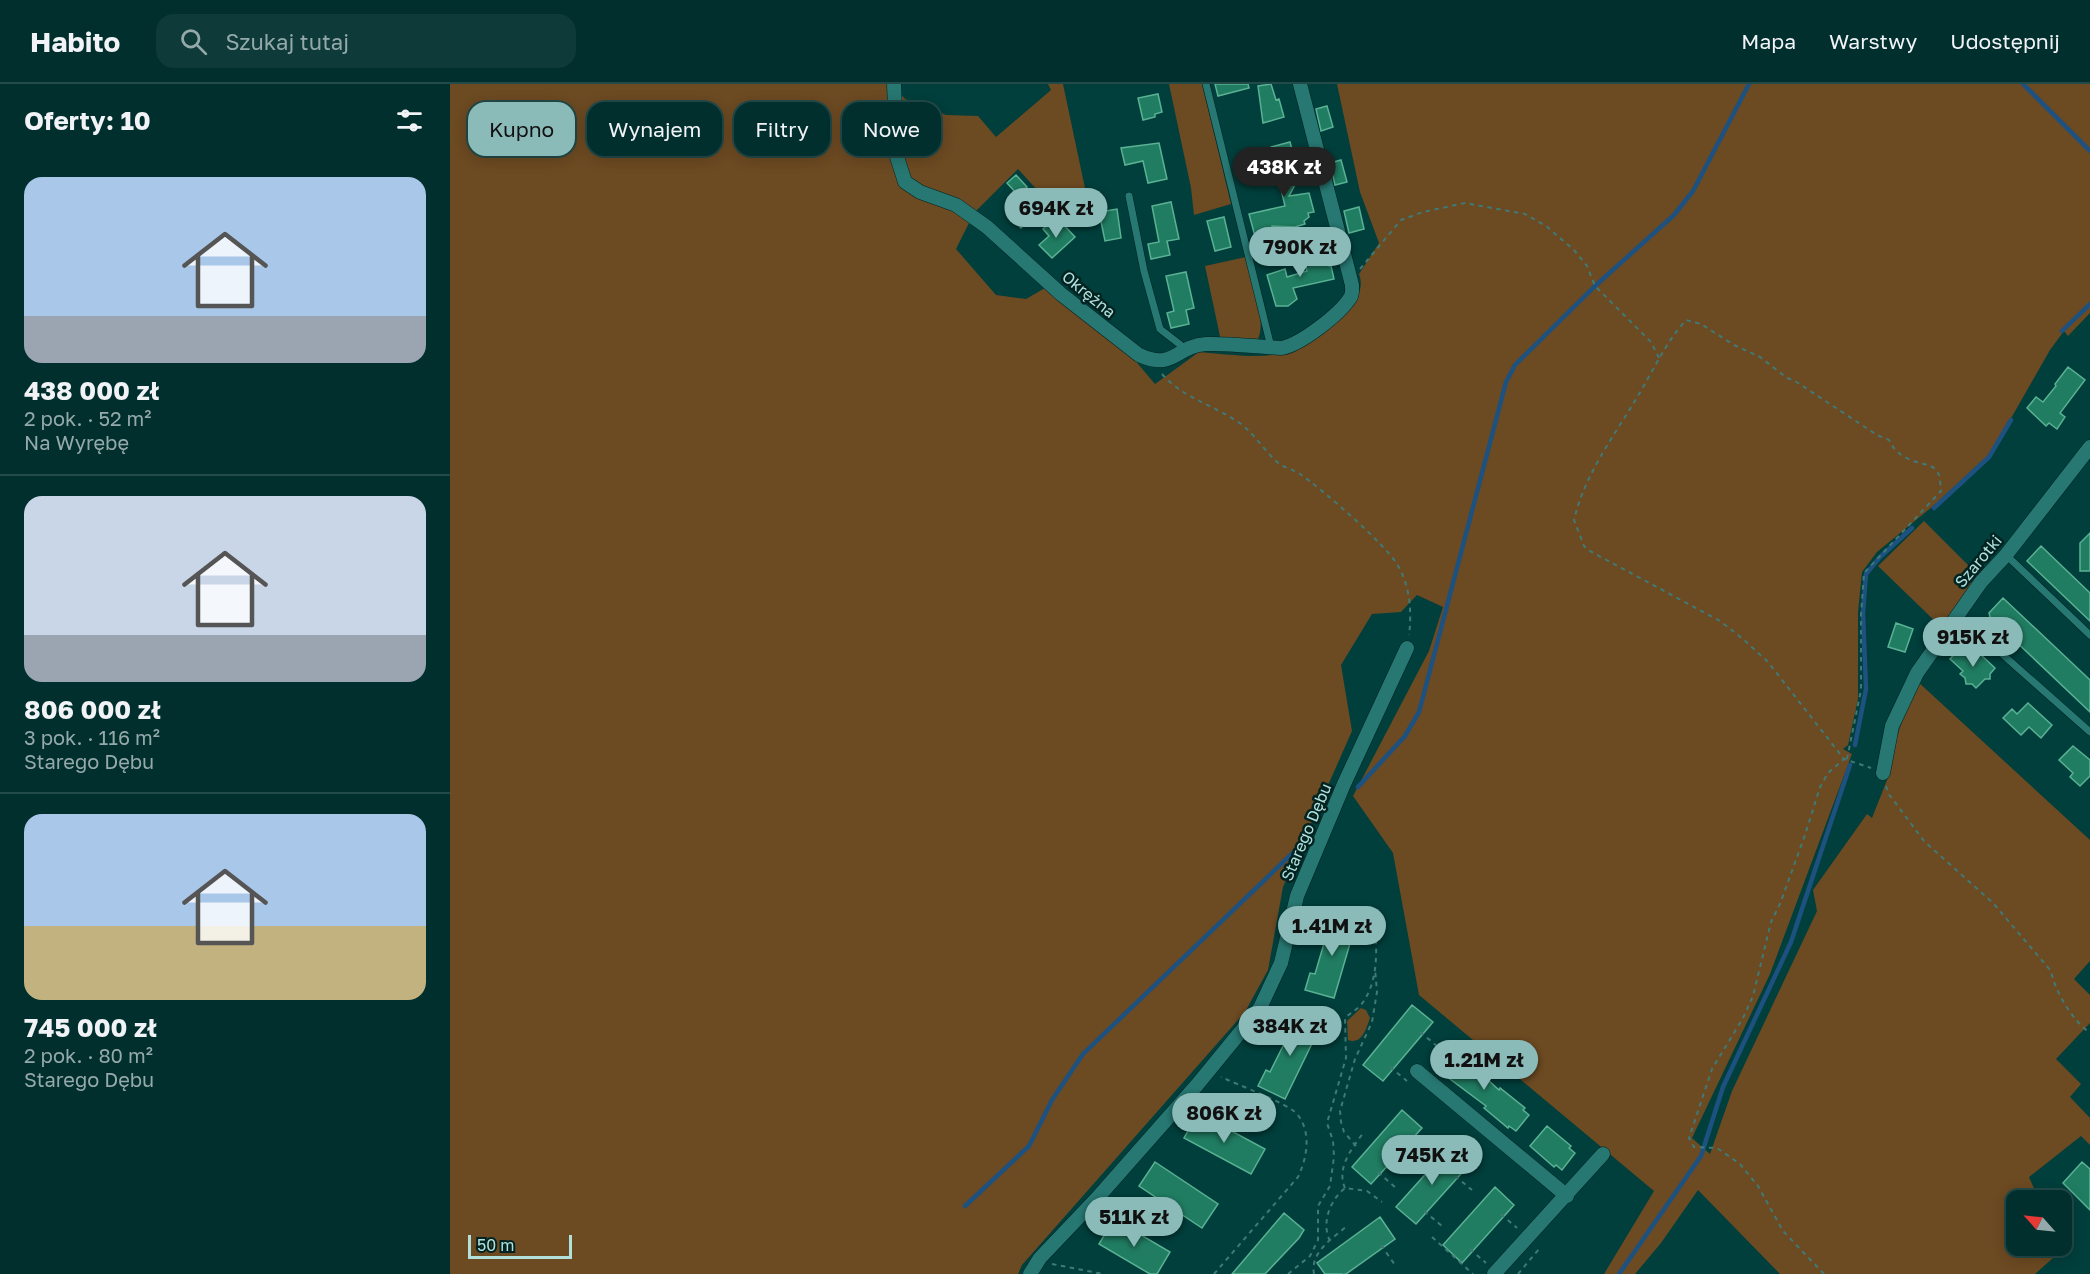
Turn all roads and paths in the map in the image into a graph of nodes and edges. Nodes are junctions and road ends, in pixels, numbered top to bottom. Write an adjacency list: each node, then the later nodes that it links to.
1 (894, 84): 9 (street, Okrężna)
2 (1206, 84): 6 (lane)
3 (1300, 84): 5 (street)
4 (1130, 196): 7 (lane)
5 (1350, 275): 6 (street); 8 (path)
6 (1271, 347): 7 (street)
7 (1187, 350): 9 (street)
8 (1659, 359): 16 (path); 16 (path)
9 (1155, 362): 14 (path)
10 (2090, 447): 11 (street, Szarotki)
11 (2006, 555): 12 (street, Szarotki); 13 (lane)
12 (1957, 614): 15 (lane); 17 (street, Szarotki)
13 (2090, 635)
14 (1407, 648): 24 (street, Starego Dębu)
15 (2090, 732)
16 (1846, 759): 17 (path); 60 (path)
17 (1883, 773): 21 (path)
18 (1374, 925): 19 (path)
19 (1375, 966): 28 (path); 48 (path)
20 (1420, 1032): 22 (path)
21 (2090, 1033)
22 (1437, 1046)
23 (1390, 1067): 25 (path)
24 (1208, 1071): 53 (street, Starego Dębu); 55 (path)
25 (1412, 1076): 36 (street)
26 (1364, 1132): 28 (path)
27 (1409, 1137): 29 (path)
28 (1356, 1146): 33 (path)
29 (1427, 1153)
30 (1603, 1154): 36 (street)
31 (1378, 1172): 34 (path)
32 (1455, 1176): 35 (path)
33 (1345, 1188): 37 (path); 44 (path)
34 (1396, 1188)
35 (1473, 1190)
36 (1567, 1196): 52 (street)
37 (1382, 1202)
38 (1424, 1210): 41 (path)
39 (1501, 1214): 42 (path)
40 (1347, 1226): 44 (path)
41 (1442, 1226)
42 (1522, 1232)
43 (1432, 1237): 58 (path)
44 (1330, 1241): 49 (path)
45 (1381, 1245): 51 (path)
46 (1470, 1249): 52 (path)
47 (1539, 1250): 59 (path)
48 (1311, 1253): 49 (path); 56 (path)
49 (1316, 1257): 57 (path)
50 (1053, 1264): 54 (path)
51 (1395, 1265)
52 (1492, 1270)
53 (1030, 1274)
54 (1103, 1274)
55 (1214, 1274)
56 (1288, 1274)
57 (1314, 1274)
58 (1473, 1274)
59 (1518, 1274)
60 (1824, 1274)

